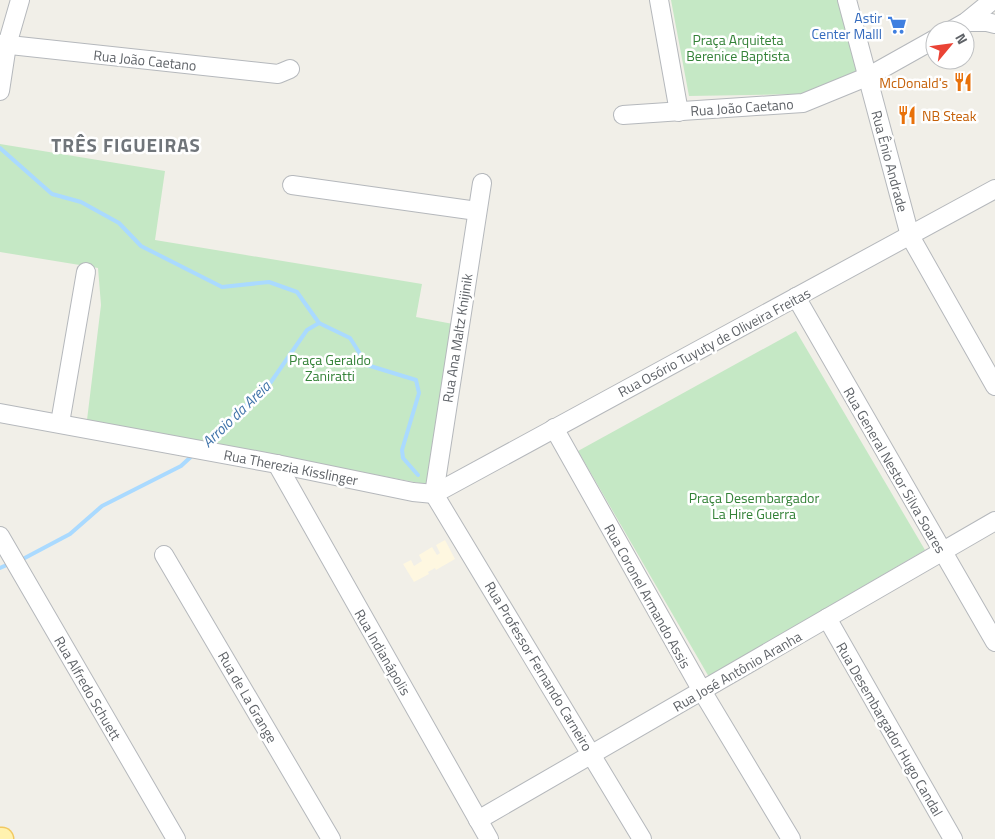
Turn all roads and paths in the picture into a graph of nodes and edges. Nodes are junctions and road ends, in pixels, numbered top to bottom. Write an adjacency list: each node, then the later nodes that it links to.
1 (20, 0): 9 (street)
2 (659, 0): 15 (street)
3 (847, 0): 8 (street, Rua Ênio Andrade)
4 (993, 0): 5 (street)
5 (967, 20)
6 (975, 24): 7 (street)
7 (995, 24)
8 (859, 42): 11 (street); 13 (street, Rua Ênio Andrade)
9 (4, 44): 12 (street, Rua João Caetano); 14 (street)
10 (925, 46): 11 (street, Rua João Caetano)
11 (895, 62): 13 (street, Rua João Caetano)
12 (290, 69)
13 (869, 76): 15 (street, Rua João Caetano); 21 (street, Rua Ênio Andrade)
14 (0, 91)
15 (679, 112): 16 (street, Rua João Caetano)
16 (623, 115)
17 (482, 183): 20 (street, Rua Ana Maltz Knijinik)
18 (292, 185): 20 (street)
19 (995, 189): 21 (street, Rua Osório Tuyuty de Oliveira Freitas)
20 (477, 211): 29 (street, Rua Ana Maltz Knijinik)
21 (910, 236): 23 (street, Rua Osório Tuyuty de Oliveira Freitas); 24 (street, Rua Ênio Andrade)
22 (86, 272): 26 (street)
23 (796, 297): 27 (street, Rua Osório Tuyuty de Oliveira Freitas); 32 (street, Rua General Nestor Silva Soares)
24 (995, 386)
25 (0, 413): 26 (street, Rua Therezia Kisslinger)
26 (60, 423): 28 (street, Rua Therezia Kisslinger)
27 (554, 428): 29 (street, Rua Osório Tuyuty de Oliveira Freitas); 36 (street, Rua Coronel Armando Assis)
28 (277, 464): 29 (street, Rua Therezia Kisslinger); 38 (street, Rua Indianápolis)
29 (434, 494): 37 (street, Rua Professor Fernando Carneiro)
30 (995, 521): 32 (street, Rua José Antônio Aranha)
31 (0, 536): 39 (street, Rua Alfredo Schuett)
32 (942, 552): 34 (street, Rua José Antônio Aranha); 35 (street, Rua General Nestor Silva Soares)
33 (164, 555): 40 (street, Rua de La Grange)
34 (826, 618): 36 (street, Rua José Antônio Aranha); 44 (street, Rua Desembargador Hugo Candal)
35 (995, 642)
36 (702, 691): 37 (street, Rua José Antônio Aranha); 43 (street, Rua Coronel Armando Assis)
37 (592, 754): 38 (street, Rua José Antônio Aranha); 42 (street, Rua Professor Fernando Carneiro)
38 (478, 820): 41 (street, Rua Indianápolis)
39 (176, 839)
40 (331, 839)
41 (490, 839)
42 (642, 839)
43 (790, 839)
44 (953, 839)

